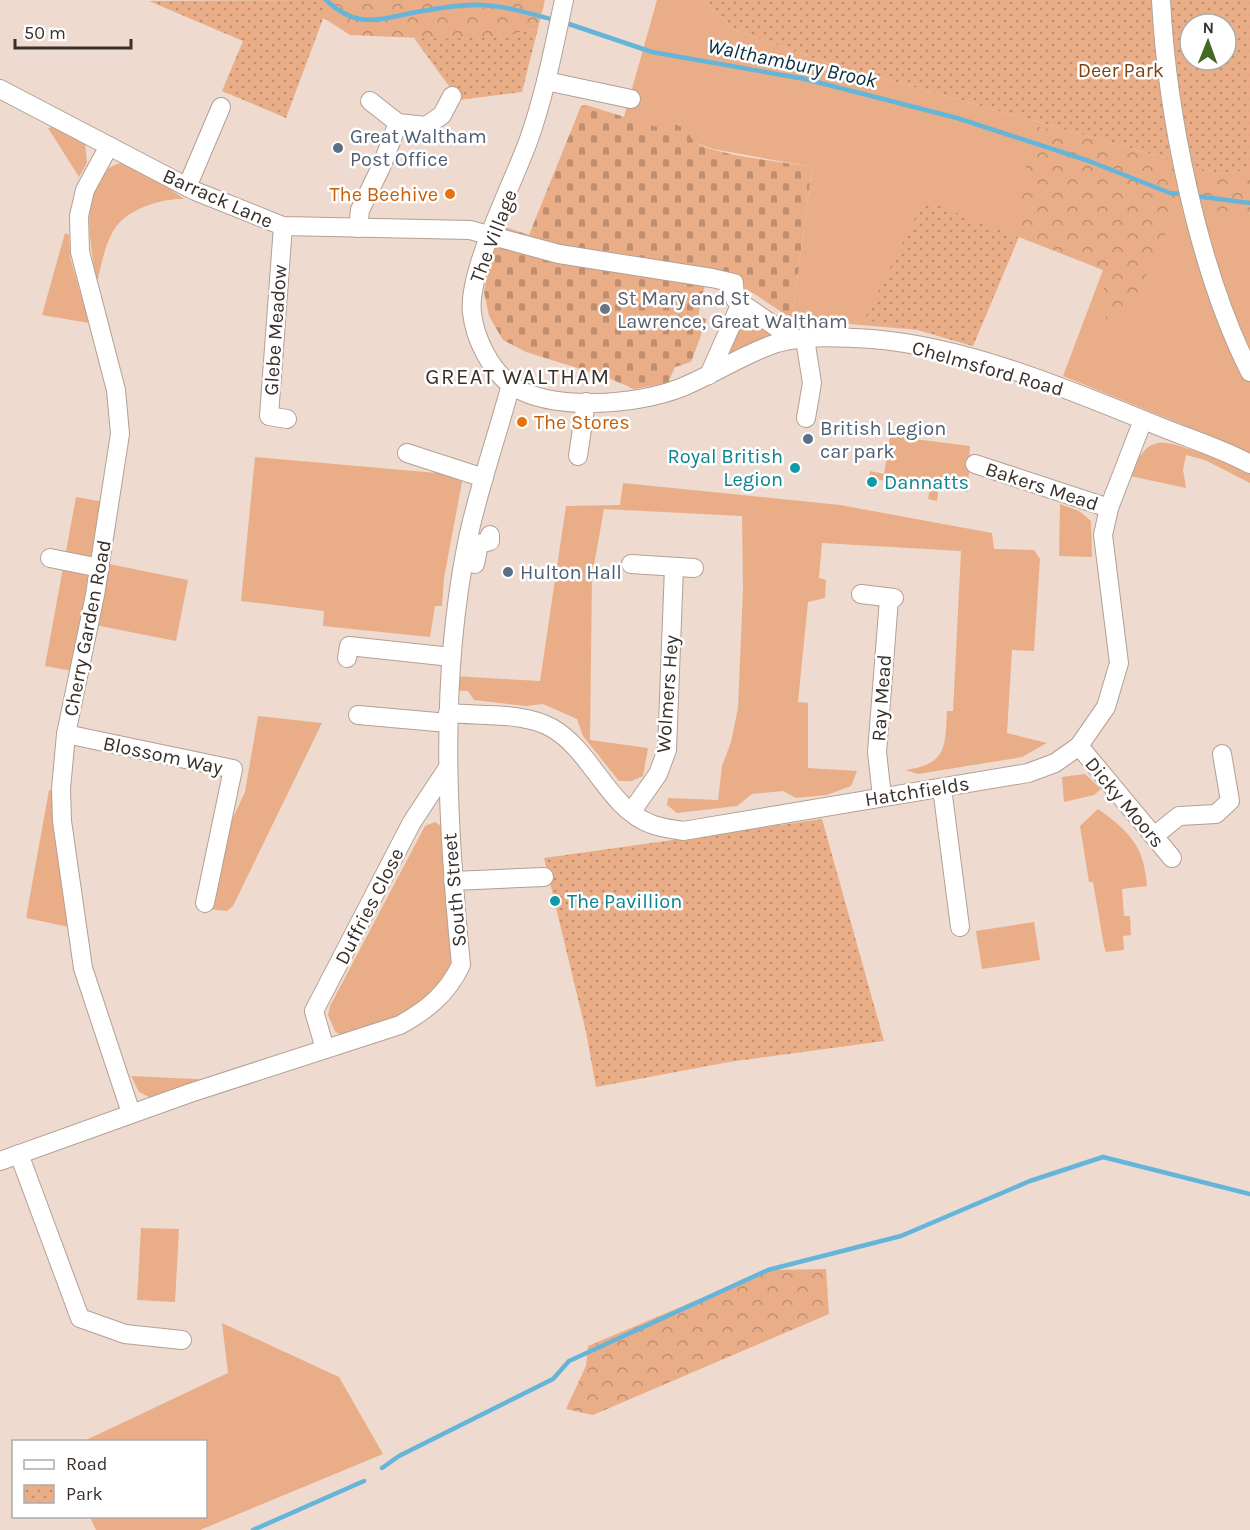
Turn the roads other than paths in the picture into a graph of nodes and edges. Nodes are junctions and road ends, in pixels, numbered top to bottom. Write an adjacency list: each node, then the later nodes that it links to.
1 (564, 0): 3 (street, The Village)
2 (1161, 0): 17 (street)
3 (546, 81): 6 (street); 14 (street, The Village)
4 (0, 89): 10 (street, Barrack Lane)
5 (452, 96): 9 (street)
6 (631, 99)
7 (370, 101): 9 (street)
8 (221, 107): 11 (street)
9 (398, 123): 13 (street)
10 (109, 146): 11 (street, Barrack Lane); 33 (street, Cherry Garden Road)
11 (188, 187): 12 (street, Barrack Lane)
12 (283, 226): 13 (street, Barrack Lane); 22 (street, Glebe Meadow)
13 (358, 228): 14 (street, Barrack Lane)
14 (491, 236): 15 (street, Barrack Lane); 19 (street, The Village)
15 (741, 303): 16 (street); 18 (street)
16 (799, 339): 18 (street, Chelmsford Road); 21 (street); 23 (street, Chelmsford Road)
17 (1250, 372)
18 (709, 375): 20 (street, Chelmsford Road)
19 (511, 384): 20 (street, Chelmsford Road); 28 (street, South Street)
20 (586, 402): 25 (street)
21 (806, 418)
22 (287, 419)
23 (1143, 420): 27 (street, Chelmsford Road); 29 (street, Hatchfields)
24 (407, 453): 28 (street)
25 (578, 456)
26 (975, 464): 29 (street, Bakers Mead)
27 (1250, 464)
28 (484, 478): 36 (street, South Street)
29 (1109, 507): 41 (street, Hatchfields)
30 (50, 558): 33 (street)
31 (631, 564): 32 (street)
32 (674, 567): 34 (street); 46 (street, Wolmers Hey)
33 (100, 568): 40 (street, Cherry Garden Road)
34 (694, 568)
35 (861, 594): 45 (street, Ray Mead)
36 (451, 657): 37 (street); 39 (street, South Street)
37 (347, 658)
38 (358, 715): 39 (street, Hatchfields)
39 (448, 718): 43 (street, South Street); 46 (street, Hatchfields)
40 (66, 734): 51 (street, Blossom Way); 54 (street, Cherry Garden Road)
41 (1079, 746): 44 (street, Hatchfields); 47 (street, Dicky Moors)
42 (1222, 754): 47 (street)
43 (447, 770): 50 (street, South Street); 53 (street, Duffries Close)
44 (942, 788): 45 (street, Hatchfields); 52 (street)
45 (882, 797): 46 (street, Hatchfields)
46 (632, 811)
47 (1154, 836): 48 (street, Dicky Moors)
48 (1172, 858)
49 (544, 877): 50 (street)
50 (453, 881): 53 (street, South Street)
51 (205, 903)
52 (960, 927)
53 (326, 1049): 54 (street, South Street)
54 (131, 1113): 55 (street, South Street)
55 (19, 1154): 56 (street, South Street); 57 (street)
56 (0, 1161)
57 (182, 1340)

